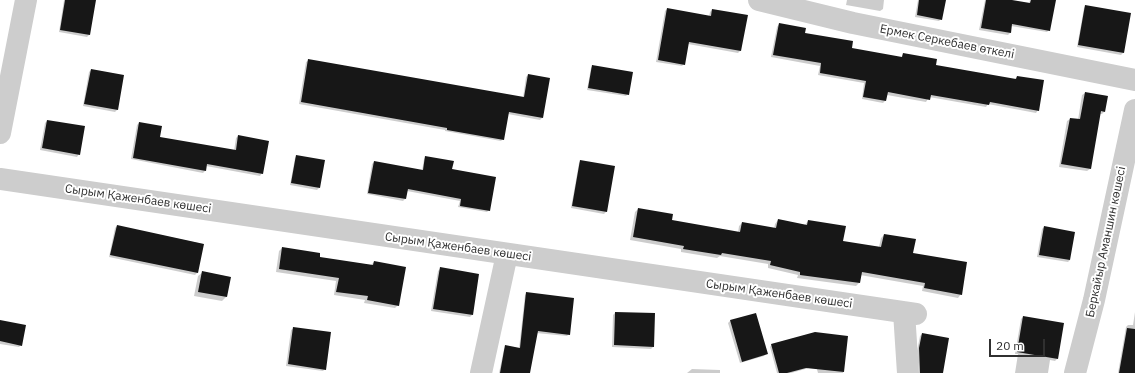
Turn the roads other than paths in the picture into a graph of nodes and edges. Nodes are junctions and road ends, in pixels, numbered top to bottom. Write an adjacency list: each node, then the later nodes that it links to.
1 (26, 0): 5 (street)
2 (759, 0): 3 (street, Ермек Серкебаев өткелі)
3 (1135, 80)
4 (1135, 110): 10 (street, Беркайыр Аманшин көшесі)
5 (0, 132)
6 (0, 179): 7 (street, Сырым Қаженбаев көшесі)
7 (507, 254): 8 (street); 9 (street, Сырым Қаженбаев көшесі)
8 (480, 373)
9 (908, 373)
10 (1075, 373)

